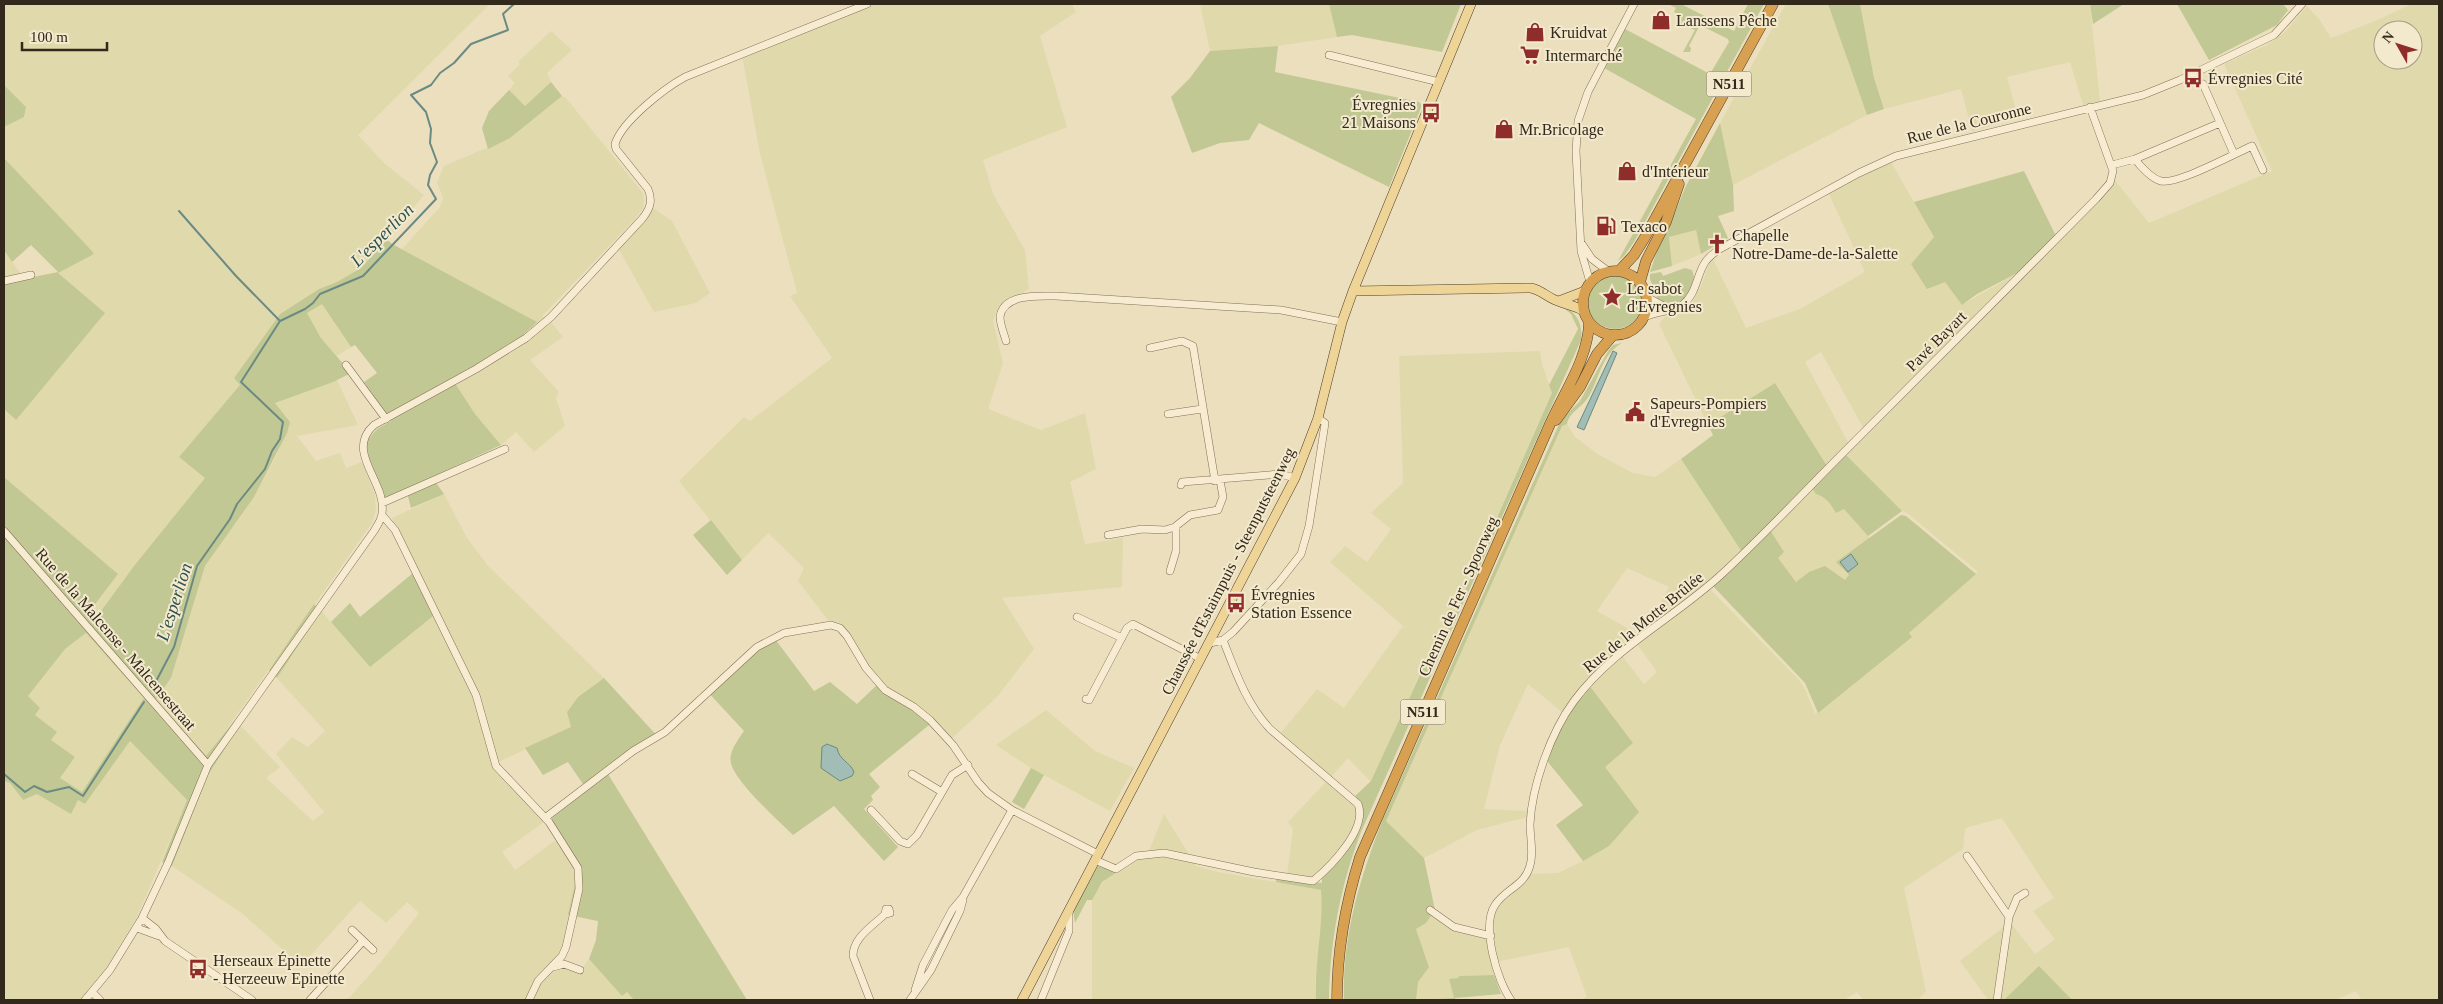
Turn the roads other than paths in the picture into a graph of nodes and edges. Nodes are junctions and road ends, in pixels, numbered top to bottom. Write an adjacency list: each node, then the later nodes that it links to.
1 (867, 4): 38 (street)
2 (1471, 4): 7 (main road, Chaussée d'Estaimpuis - Steenputsteenweg)
3 (1634, 4): 16 (street)
4 (1773, 4): 13 (highway, N511)
5 (2302, 4): 9 (street, Rue de la Couronne)
6 (1329, 55): 7 (street)
7 (1439, 82): 23 (main road, Chaussée d'Estaimpuis - Steenputsteenweg)
8 (2202, 84): 10 (street)
9 (2090, 107): 14 (street); 26 (street, Rue de la Couronne)
10 (2220, 123): 11 (street); 12 (street)
11 (2234, 154): 12 (street); 15 (street)
12 (2135, 158): 14 (street)
13 (1685, 164): 18 (highway, N511); 21 (highway, N511)
14 (2112, 165): 50 (street, Pavé Bayart)
15 (2263, 170)
16 (1582, 244): 17 (street); 22 (street)
17 (1608, 271): 18 (highway); 22 (highway)
18 (1619, 271): 21 (highway)
19 (31, 275): 20 (street)
20 (4, 281)
21 (1640, 282): 24 (highway)
22 (1587, 287): 25 (main road); 27 (highway)
23 (1353, 292): 25 (main road); 29 (main road, Chaussée d'Estaimpuis - Steenputsteenweg)
24 (1647, 297): 26 (street); 28 (highway)
25 (1558, 301): 27 (main road)
26 (1669, 309): 28 (street, Rue de la Couronne)
27 (1584, 312): 30 (highway)
28 (1645, 317): 31 (highway, Chemin de Fer - Spoorweg / N511)
29 (1342, 322): 32 (street); 37 (main road, Chaussée d'Estaimpuis - Steenputsteenweg)
30 (1589, 323): 31 (highway); 39 (highway, Chemin de Fer - Spoorweg / N511)
31 (1613, 336): 39 (highway, Chemin de Fer - Spoorweg / N511)
32 (1006, 341)
33 (1150, 348): 35 (street)
34 (346, 365): 38 (street)
35 (1202, 409): 36 (street); 42 (street)
36 (1168, 414)
37 (1318, 418): 41 (main road, Chaussée d'Estaimpuis - Steenputsteenweg); 53 (street)
38 (386, 419): 44 (street)
39 (1547, 433): 90 (highway, Chemin de Fer - Spoorweg / N511)
40 (505, 449): 44 (street)
41 (1295, 478): 42 (street); 54 (main road, Chaussée d'Estaimpuis - Steenputsteenweg)
42 (1217, 480): 43 (street); 46 (street)
43 (1182, 485)
44 (382, 503): 45 (street)
45 (382, 515): 57 (street); 63 (street)
46 (1175, 527): 48 (street); 49 (street)
47 (4, 531): 57 (street, Rue de la Malcense - Malcensestraat)
48 (1108, 535)
49 (1170, 570)
50 (1723, 573): 75 (street, Rue de la Motte Brûlée)
51 (1077, 617): 52 (street)
52 (1122, 638): 55 (street); 56 (street)
53 (1223, 640): 54 (street); 65 (street)
54 (1210, 643): 55 (main road, Chaussée d'Estaimpuis - Steenputsteenweg)
55 (1201, 659): 65 (main road, Chaussée d'Estaimpuis - Steenputsteenweg)
56 (1086, 699)
57 (208, 765): 70 (street)
58 (968, 765): 60 (street); 62 (street); 63 (street)
59 (912, 774): 60 (street)
60 (942, 792): 61 (street)
61 (871, 810)
62 (1012, 810): 65 (street); 87 (street)
63 (545, 818): 78 (street)
64 (1967, 856): 71 (street)
65 (1096, 857): 67 (main road, Chaussée d'Estaimpuis - Steenputsteenweg)
66 (2025, 893): 71 (street)
67 (1069, 910): 88 (main road, Chaussée d'Estaimpuis - Steenputsteenweg); 89 (street)
68 (1430, 910): 75 (street)
69 (885, 914): 86 (street)
70 (142, 918): 72 (street); 74 (street)
71 (2010, 918): 92 (street)
72 (136, 928): 74 (street); 80 (street)
73 (352, 930): 76 (street)
74 (159, 936): 83 (street)
75 (1491, 936): 91 (street, Rue de la Motte Brûlée)
76 (363, 941): 77 (street); 84 (street)
77 (373, 950)
78 (552, 968): 79 (street); 85 (street)
79 (580, 970)
80 (92, 992): 81 (street); 82 (street)
81 (85, 1000)
82 (100, 1000)
83 (252, 1000)
84 (310, 1000)
85 (529, 1000)
86 (870, 1000)
87 (910, 1000)
88 (1022, 1000)
89 (1040, 1000)
90 (1337, 1000)
91 (1511, 1000)
92 (1997, 1000)

